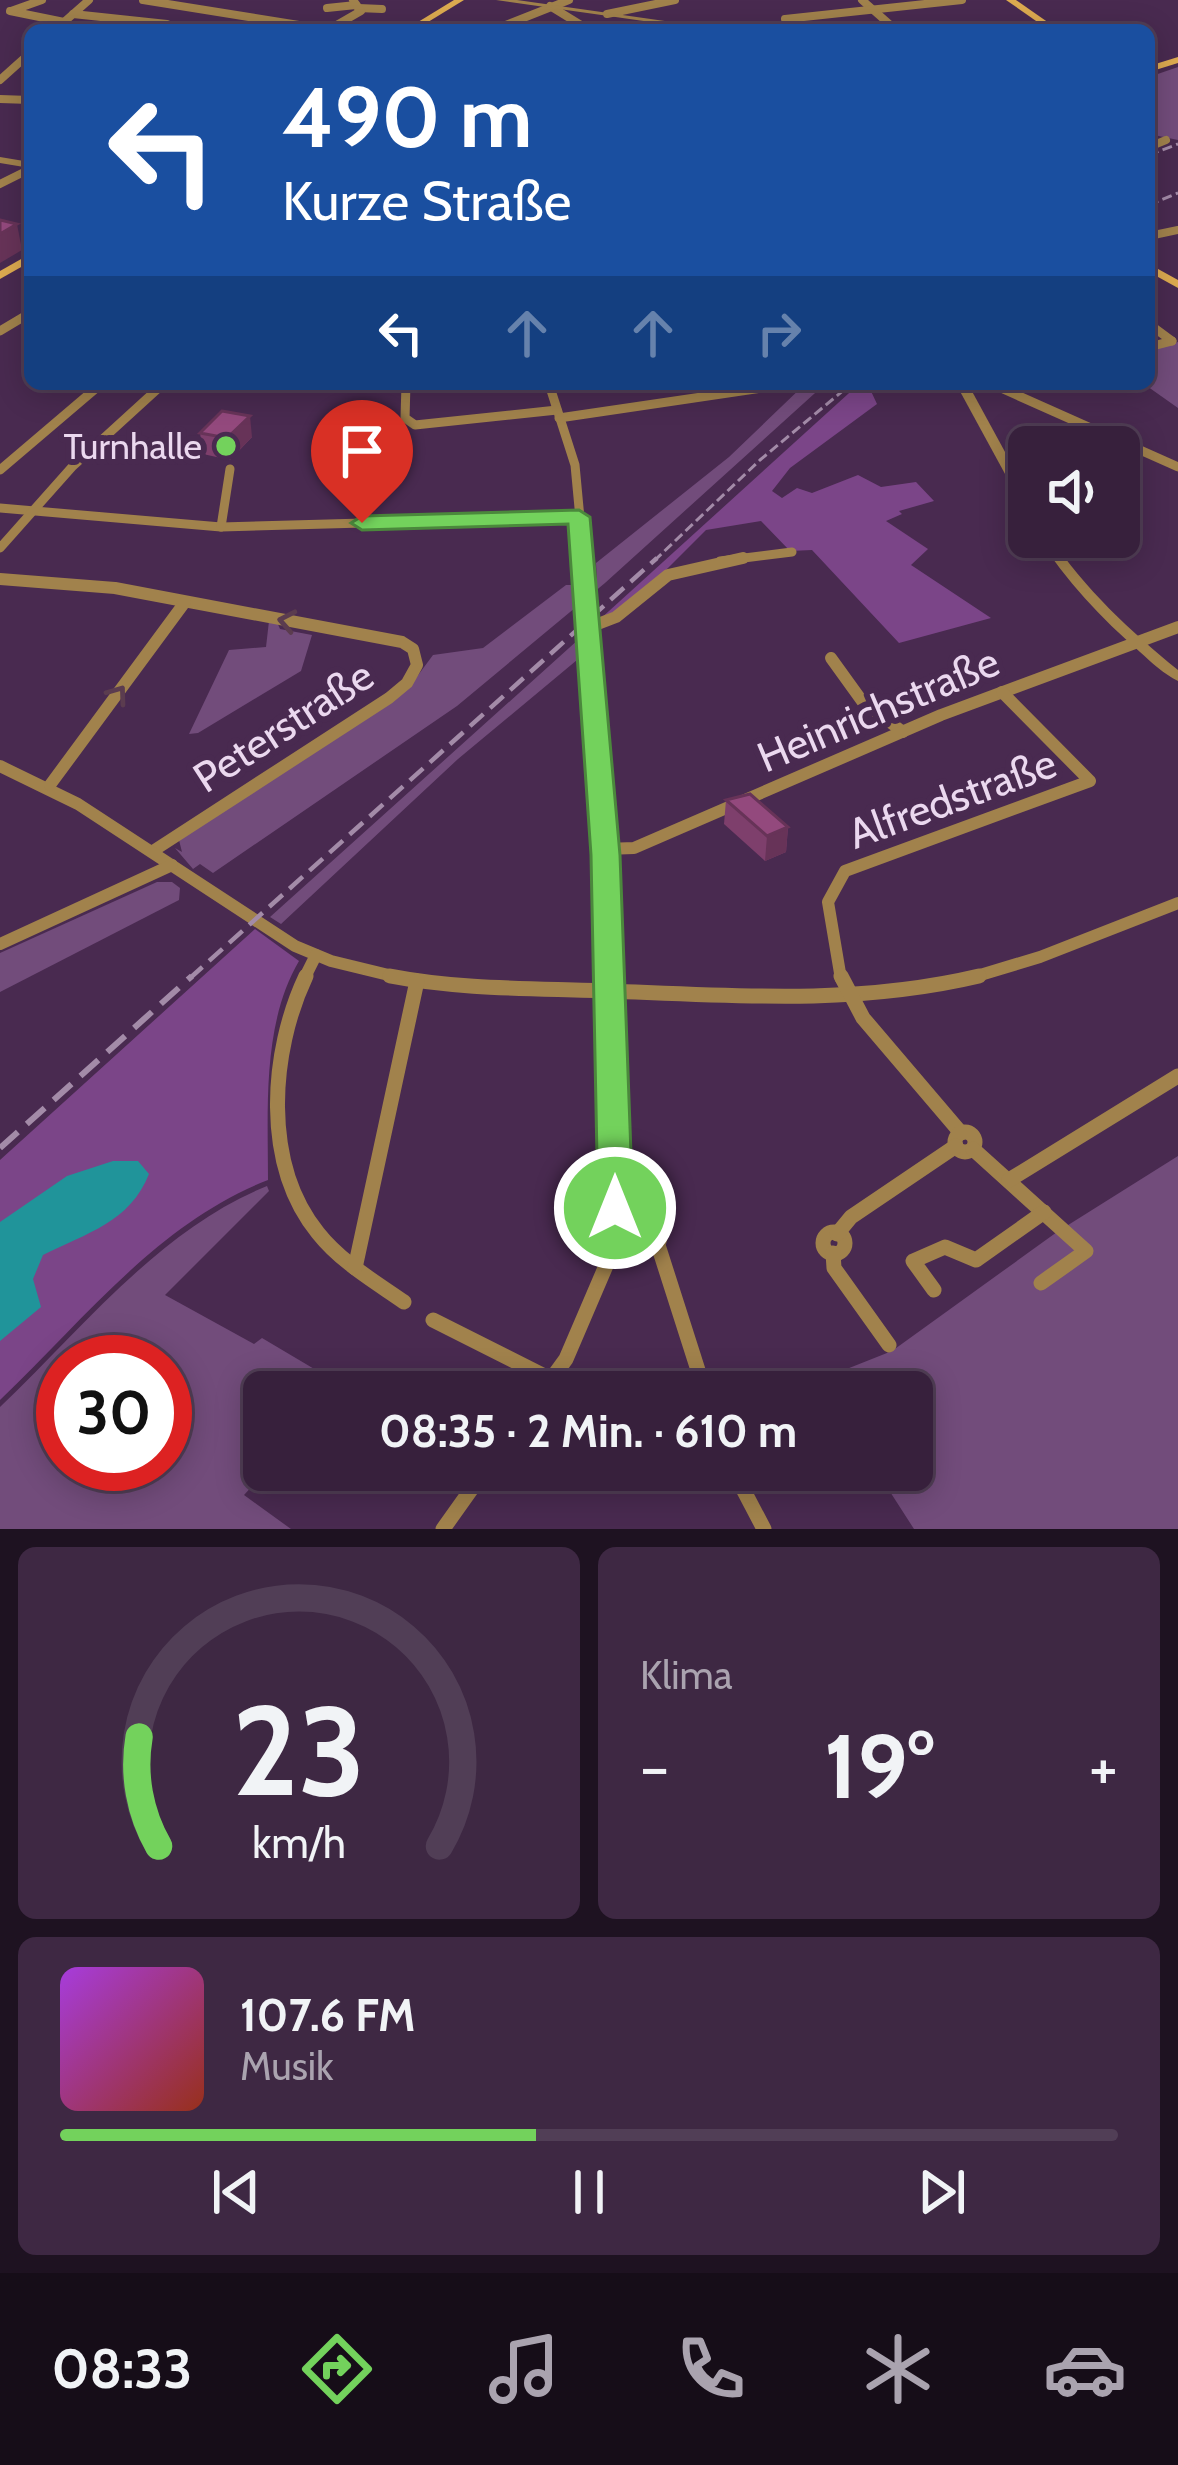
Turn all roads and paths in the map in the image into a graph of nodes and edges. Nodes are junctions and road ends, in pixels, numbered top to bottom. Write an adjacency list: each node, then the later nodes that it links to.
1 (42, 0): 19 (street)
2 (89, 0): 16 (street)
3 (143, 0): 22 (street)
4 (460, 0): 24 (main road)
5 (500, 0): 12 (street)
6 (569, 0): 12 (street)
7 (675, 0): 17 (street)
8 (862, 0): 15 (street)
9 (962, 0): 15 (street)
10 (1010, 0): 29 (main road)
11 (356, 4): 13 (street); 14 (street); 23 (street)
12 (550, 6): 17 (street); 25 (street); 26 (street)
13 (327, 8)
14 (382, 9)
15 (870, 10): 18 (street); 28 (street)
16 (74, 12): 19 (street); 21 (street)
17 (608, 14): 27 (street)
18 (784, 19)
19 (64, 22): 20 (street)
20 (62, 24)
21 (167, 24)
22 (292, 24)
23 (339, 24)
24 (419, 24)
25 (507, 24)
26 (579, 24)
27 (680, 24)
28 (888, 24)
29 (1046, 24)
30 (24, 58): 31 (street)
31 (13, 68): 32 (street); 33 (street)
32 (24, 69)
33 (0, 80)
34 (1166, 140): 35 (street)
35 (1155, 145)
36 (1155, 328): 37 (street)
37 (1155, 345)
38 (94, 390): 49 (street)
39 (156, 390): 51 (street)
40 (406, 390): 45 (street)
41 (551, 390): 45 (street)
42 (748, 390): 45 (street)
43 (965, 390): 47 (street)
44 (1005, 390): 46 (street)
45 (558, 414): 52 (street)
46 (1178, 467)
47 (1008, 468)
48 (230, 469): 53 (street)
49 (0, 470)
50 (0, 508): 51 (street)
51 (34, 511): 53 (street); 54 (street)
52 (579, 517): 53 (street); 59 (street)
53 (221, 527)
54 (0, 548)
55 (792, 552): 59 (street)
56 (1058, 558): 61 (street)
57 (0, 578): 58 (street)
58 (185, 602): 67 (street, one-way to 58); 69 (street, Peterstraße, one-way to 58)
59 (590, 627): 68 (street)
60 (1178, 627): 61 (street, Heinrichstraße)
61 (1137, 642): 63 (street); 64 (street, Heinrichstraße)
62 (831, 658): 65 (street)
63 (1178, 677)
64 (1002, 692): 65 (street, Heinrichstraße); 76 (street, Alfredstraße)
65 (903, 732): 68 (street, Heinrichstraße)
66 (0, 766): 67 (street)
67 (50, 785): 69 (street)
68 (605, 849): 75 (street)
69 (153, 851): 70 (street)
70 (172, 865): 72 (street); 73 (street)
71 (1178, 902): 76 (street)
72 (0, 944)
73 (316, 955): 74 (street); 82 (street)
74 (417, 981): 75 (street); 82 (street)
75 (611, 991): 76 (street); 89 (street)
76 (850, 997): 78 (street)
77 (1178, 1076): 79 (street)
78 (963, 1143): 79 (street); 87 (street)
79 (1009, 1180): 80 (street)
80 (1044, 1211): 83 (street); 84 (street)
81 (666, 1217): 90 (street)
82 (355, 1268): 85 (street)
83 (1041, 1283)
84 (934, 1291)
85 (404, 1302)
86 (433, 1320): 88 (street)
87 (889, 1345)
88 (520, 1371)
89 (557, 1371)
90 (698, 1371)
91 (470, 1491): 93 (street)
92 (744, 1491): 94 (street)
93 (443, 1529)
94 (764, 1529)

